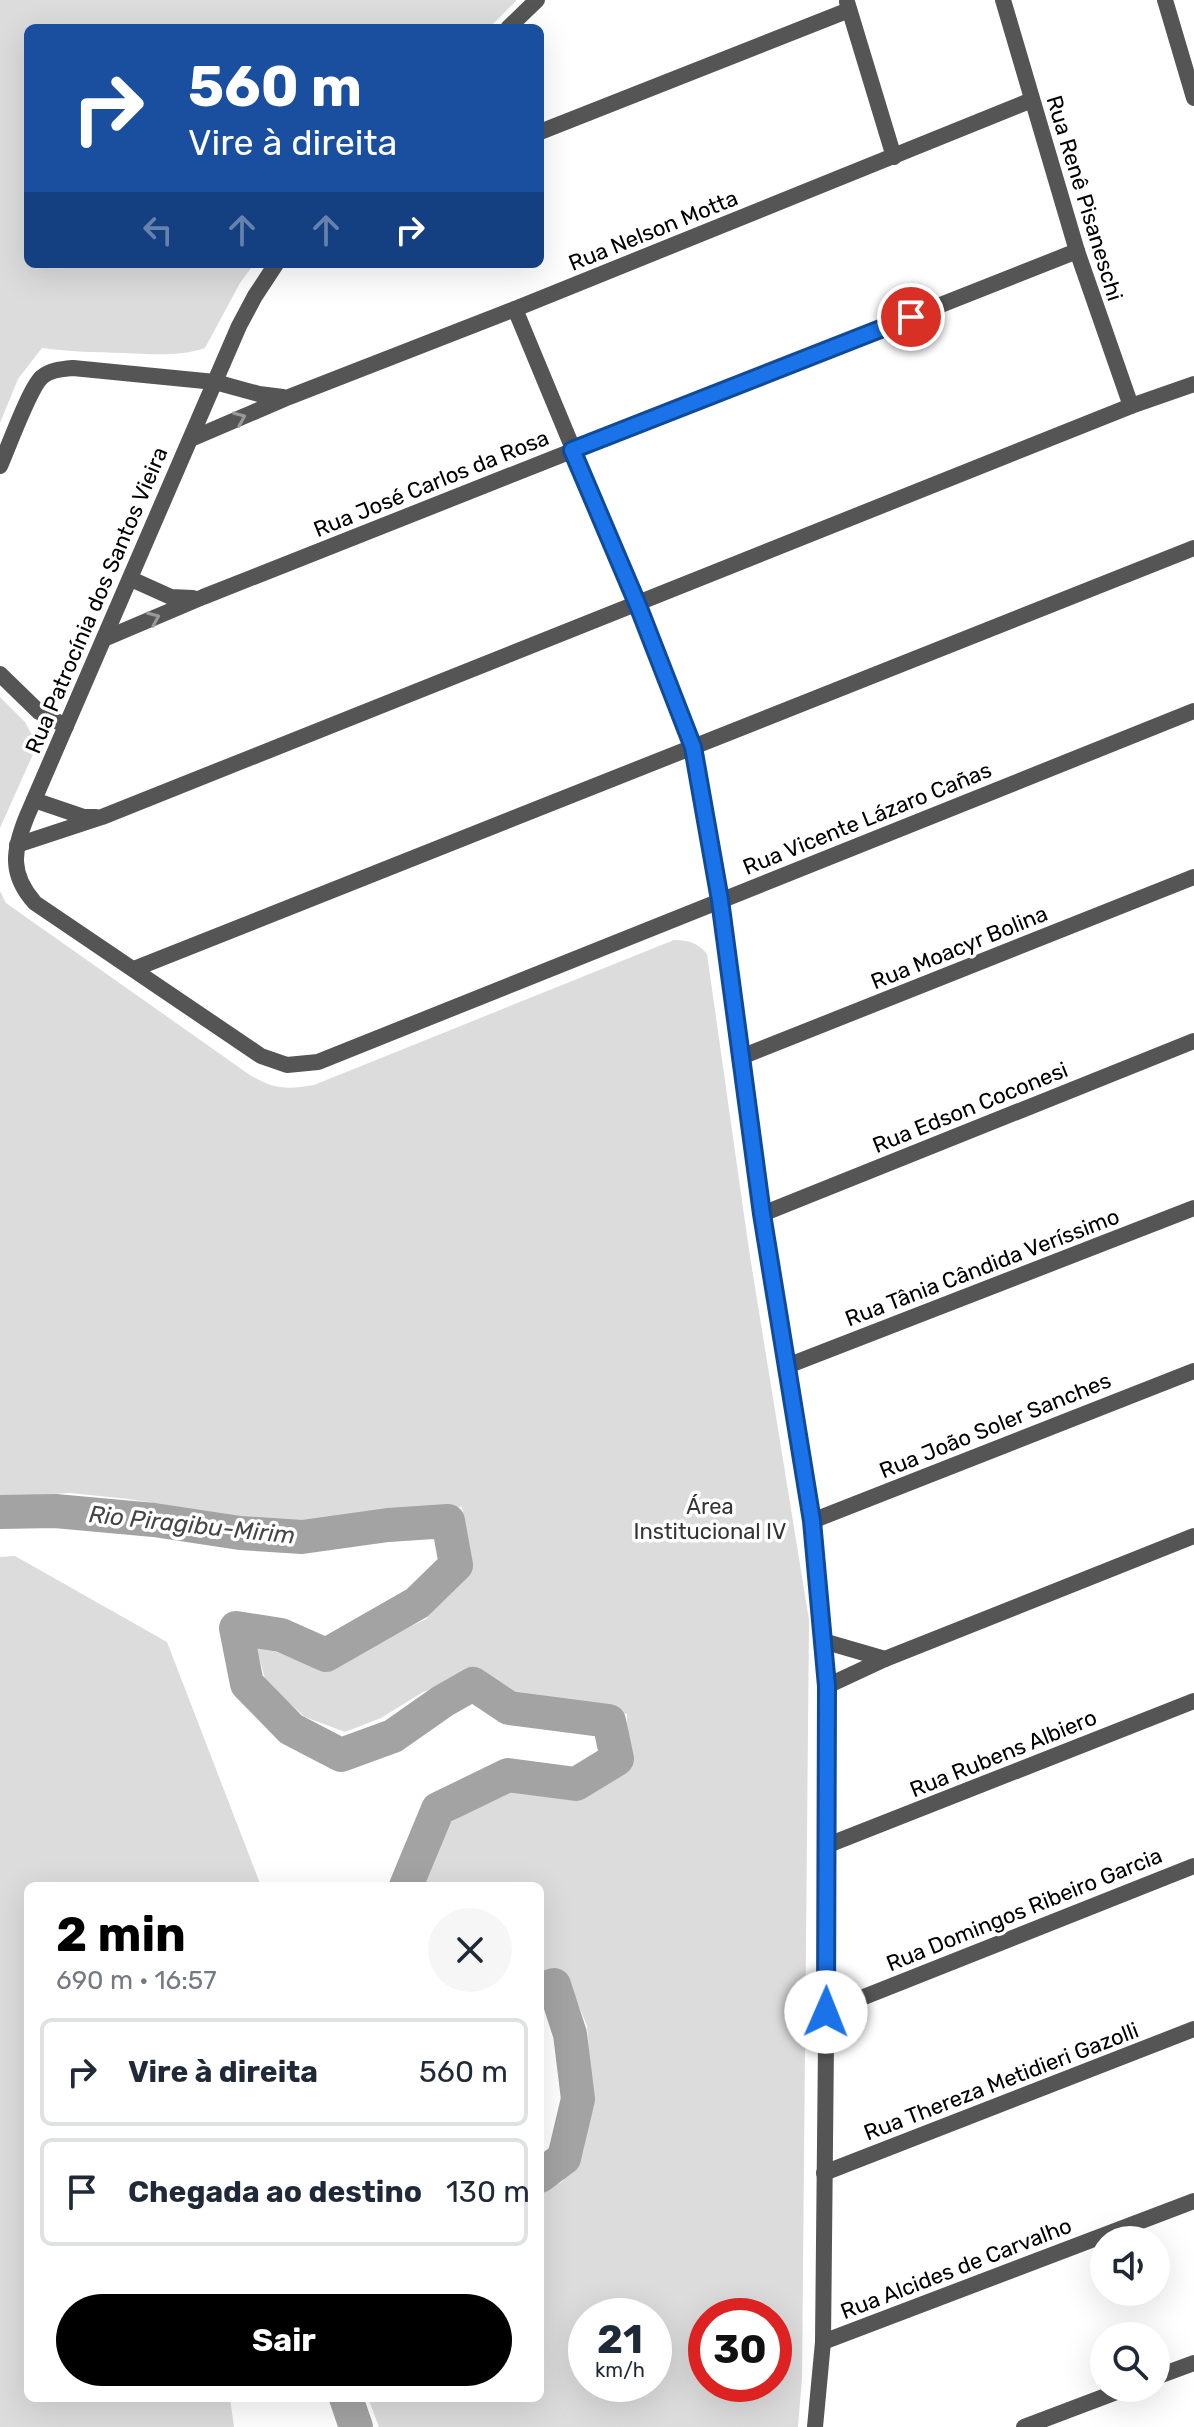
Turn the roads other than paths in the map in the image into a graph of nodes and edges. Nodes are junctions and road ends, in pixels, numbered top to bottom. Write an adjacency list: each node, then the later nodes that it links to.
1 (537, 0): 5 (street)
2 (1003, 0): 7 (street, Rua Renê Pisaneschi)
3 (1165, 0): 6 (street)
4 (847, 5): 8 (street); 9 (street)
5 (512, 24)
6 (1194, 98)
7 (1032, 100): 9 (street, Rua Nelson Motta); 10 (street, Rua Renê Pisaneschi)
8 (544, 130)
9 (894, 157): 12 (street, Rua Nelson Motta)
10 (1077, 251): 16 (street, Rua Renê Pisaneschi); 18 (street, Rua José Carlos da Rosa)
11 (273, 268): 13 (street, Rua Patrocínia dos Santos Vieira)
12 (515, 309): 15 (street, Rua Nelson Motta); 18 (street)
13 (215, 382): 15 (street, Rua Nelson Motta); 17 (street, Rua Patrocínia dos Santos Vieira); 19 (street, Rua Nelson Motta)
14 (1194, 384): 16 (street)
15 (289, 397): 17 (street, Rua Nelson Motta, one-way to 15)
16 (1131, 406): 23 (street)
17 (191, 439): 21 (street, Rua Patrocínia dos Santos Vieira)
18 (572, 450): 22 (street, Rua José Carlos da Rosa); 23 (street)
19 (0, 466)
20 (1194, 548): 28 (street)
21 (131, 579): 22 (street, Rua José Carlos da Rosa); 24 (street, Rua Patrocínia dos Santos Vieira)
22 (203, 597): 24 (street, Rua José Carlos da Rosa, one-way to 22)
23 (637, 603): 28 (street); 30 (street)
24 (104, 639): 27 (street, Rua Patrocínia dos Santos Vieira)
25 (0, 674): 27 (street)
26 (1194, 711): 33 (street, Rua Vicente Lázaro Cañas)
27 (66, 726): 29 (street, Rua Patrocínia dos Santos Vieira)
28 (693, 747): 33 (street); 34 (street)
29 (34, 800): 30 (street); 31 (street, Rua Patrocínia dos Santos Vieira)
30 (102, 817): 31 (street)
31 (17, 845): 34 (street, Rua Patrocínia dos Santos Vieira)
32 (1194, 877): 36 (street, Rua Moacyr Bolina)
33 (720, 900): 36 (street); 37 (street, Rua Vicente Lázaro Cañas)
34 (134, 969): 37 (street, Rua Patrocínia dos Santos Vieira)
35 (1194, 1041): 39 (street, Rua Edson Coconesi)
36 (741, 1057): 39 (street)
37 (287, 1065)
38 (1194, 1208): 40 (street, Rua Tânia Cândida Veríssimo)
39 (762, 1214): 40 (street)
40 (787, 1366): 42 (street)
41 (1194, 1371): 42 (street, Rua João Soler Sanches)
42 (812, 1521): 44 (street)
43 (1194, 1536): 45 (street)
44 (823, 1641): 45 (street); 46 (street)
45 (885, 1659): 46 (street)
46 (827, 1686): 48 (street)
47 (1194, 1701): 48 (street, Rua Rubens Albiero)
48 (828, 1845): 50 (street)
49 (1194, 1866): 50 (street, Rua Domingos Ribeiro Garcia)
50 (826, 2012): 52 (street)
51 (1194, 2029): 52 (street, Rua Thereza Metidieri Gazolli)
52 (824, 2173): 54 (street)
53 (1194, 2201): 54 (street, Rua Alcides de Carvalho)
54 (823, 2342): 58 (street)
55 (1194, 2363): 56 (street)
56 (1170, 2372)
57 (1090, 2402): 59 (street)
58 (815, 2427)
59 (1024, 2427)

